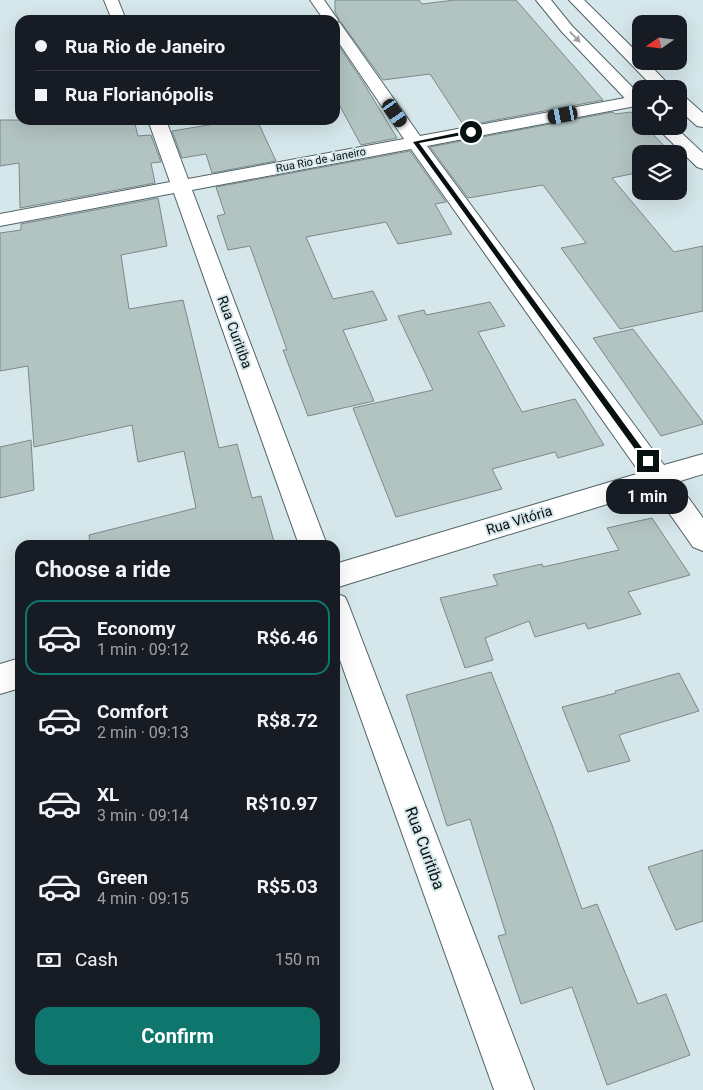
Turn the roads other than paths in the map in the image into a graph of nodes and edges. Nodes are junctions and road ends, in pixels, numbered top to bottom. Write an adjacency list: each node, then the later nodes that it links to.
1 (111, 0): 5 (street)
2 (317, 0): 6 (street)
3 (543, 0): 9 (street, one-way to 9)
4 (576, 0): 8 (street)
5 (117, 15)
6 (328, 15)
7 (340, 33): 15 (street)
8 (656, 80)
9 (632, 94)
10 (632, 103): 15 (street, Rua Rio de Janeiro)
11 (687, 108): 12 (street)
12 (703, 122)
13 (159, 125): 17 (street, Rua Curitiba)
14 (673, 135): 16 (street)
15 (416, 142): 17 (street, Rua Rio de Janeiro); 20 (street)
16 (703, 163)
17 (182, 186): 18 (street, Rua Rio de Janeiro); 22 (street, Rua Curitiba)
18 (0, 220)
19 (703, 464): 20 (street, Rua Vitória)
20 (659, 477): 21 (street); 23 (street, Rua Vitória)
21 (703, 539)
22 (311, 540)
23 (340, 574)
24 (340, 620): 27 (street, Rua Curitiba)
25 (15, 674): 26 (street)
26 (0, 679)
27 (514, 1090)

